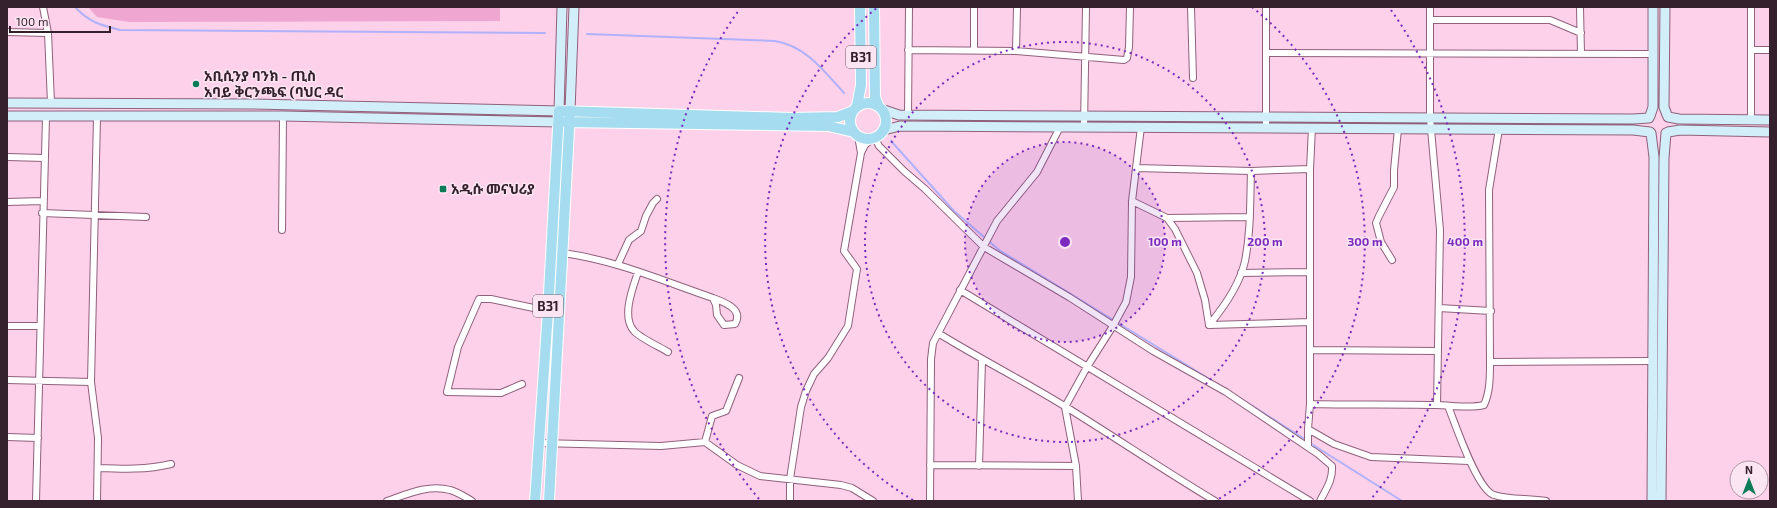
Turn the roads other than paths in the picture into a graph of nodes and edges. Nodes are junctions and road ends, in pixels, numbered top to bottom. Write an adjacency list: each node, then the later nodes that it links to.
1 (43, 7): 20 (street)
2 (562, 7): 37 (main road)
3 (574, 7): 38 (main road)
4 (860, 7): 35 (main road, B31)
5 (874, 7): 36 (main road, B31)
6 (909, 7): 22 (street)
7 (974, 7): 23 (street)
8 (1017, 7): 26 (street)
9 (1086, 7): 31 (street)
10 (1130, 7): 31 (street)
11 (1191, 7): 32 (street)
12 (1266, 7): 27 (street)
13 (1430, 7): 18 (street)
14 (1580, 7): 21 (street)
15 (1653, 7): 30 (main road)
16 (1665, 7): 44 (main road)
17 (1751, 7): 24 (street)
18 (1430, 20): 21 (street); 28 (street)
19 (7, 32): 20 (street)
20 (48, 33): 34 (street)
21 (1581, 33): 29 (street)
22 (908, 50): 23 (street); 39 (street)
23 (974, 50): 26 (street)
24 (1751, 50): 25 (street); 50 (street)
25 (1770, 50)
26 (1016, 51): 31 (street)
27 (1266, 53): 28 (street); 47 (street)
28 (1430, 53): 29 (street); 49 (street)
29 (1581, 54): 30 (street)
30 (1653, 54): 48 (main road)
31 (1085, 57): 42 (street)
32 (1193, 78)
33 (7, 103): 34 (main road)
34 (51, 103): 37 (main road)
35 (855, 108): 36 (main road); 38 (main road); 67 (main road)
36 (881, 108): 39 (main road); 63 (main road)
37 (559, 111): 38 (main road); 52 (main road, B31)
38 (570, 111): 53 (main road, B31)
39 (908, 115): 42 (main road)
40 (7, 116): 45 (main road)
41 (283, 116): 46 (main road); 52 (main road); 84 (street)
42 (1084, 116): 43 (main road); 55 (street)
43 (1172, 116): 47 (main road); 57 (main road)
44 (1668, 116): 48 (main road); 50 (main road); 65 (main road)
45 (46, 117): 46 (main road); 71 (street)
46 (97, 117): 80 (street)
47 (1266, 117): 49 (main road); 58 (street)
48 (1649, 117): 49 (main road); 64 (main road)
49 (1430, 118): 61 (street)
50 (1751, 120): 51 (main road)
51 (1770, 120)
52 (559, 122): 53 (main road); 95 (main road, B31)
53 (570, 122): 67 (main road); 86 (main road, B31)
54 (1060, 127): 55 (main road); 63 (main road); 85 (street)
55 (1084, 127): 56 (main road)
56 (1141, 127): 57 (main road); 72 (street)
57 (1173, 127): 58 (main road)
58 (1266, 128): 59 (main road)
59 (1312, 128): 60 (main road); 73 (street)
60 (1398, 128): 61 (main road); 87 (street)
61 (1431, 129): 62 (main road); 94 (street)
62 (1499, 129): 64 (main road); 96 (street)
63 (884, 130): 68 (main road)
64 (1651, 132): 65 (main road); 103 (main road)
65 (1667, 132): 66 (main road); 103 (main road)
66 (1770, 132)
67 (856, 134): 68 (main road); 69 (street)
68 (873, 138): 69 (street); 85 (street)
69 (861, 153): 135 (street)
70 (7, 157): 71 (street)
71 (45, 158): 76 (street)
72 (1136, 168): 74 (street); 77 (street)
73 (1310, 169): 74 (street); 90 (street)
74 (1251, 171): 82 (street)
75 (657, 199): 88 (street)
76 (43, 201): 78 (street); 79 (street)
77 (1132, 201): 83 (street); 101 (street)
78 (7, 202)
79 (42, 213): 80 (street); 100 (street)
80 (94, 215): 81 (street); 116 (street)
81 (146, 217)
82 (1250, 217): 83 (street); 91 (street)
83 (1167, 218): 98 (street)
84 (282, 230)
85 (984, 247): 92 (street); 101 (street)
86 (563, 253): 88 (street); 127 (main road, B31)
87 (1392, 260)
88 (618, 264): 89 (street)
89 (638, 272): 93 (street); 108 (street)
90 (1310, 272): 91 (street); 97 (street)
91 (1240, 273): 98 (street)
92 (960, 290): 102 (street); 112 (street)
93 (713, 298): 93 (street)
94 (1439, 308): 96 (street); 107 (street)
95 (548, 311): 117 (street); 126 (main road, B31)
96 (1491, 311): 111 (street)
97 (1310, 322): 98 (street); 106 (street)
98 (1208, 325)
99 (7, 326): 100 (street)
100 (40, 326): 115 (street)
101 (1114, 326): 112 (street); 128 (street)
102 (938, 333): 109 (street); 131 (street)
103 (1658, 333): 104 (main road); 105 (main road)
104 (1653, 344): 105 (main road); 110 (main road)
105 (1663, 344): 151 (main road)
106 (1310, 350): 107 (street); 118 (street)
107 (1438, 351): 119 (street)
108 (668, 352)
109 (982, 360): 121 (street); 132 (street)
110 (1653, 361): 111 (street); 150 (main road)
111 (1490, 362): 120 (street)
112 (1087, 367): 121 (street); 147 (street)
113 (739, 378): 125 (street)
114 (7, 380): 115 (street)
115 (39, 381): 116 (street); 124 (street)
116 (91, 382): 134 (street)
117 (522, 384)
118 (1310, 404): 119 (street); 122 (street)
119 (1437, 405): 120 (street)
120 (1448, 406): 129 (street)
121 (1065, 407): 133 (street); 146 (street)
122 (1308, 429): 128 (street); 129 (street)
123 (7, 437): 124 (street)
124 (38, 438): 136 (street)
125 (705, 442): 127 (street); 135 (street)
126 (539, 443): 127 (street); 140 (main road, B31)
127 (552, 443): 141 (main road, B31)
128 (1308, 446): 148 (street)
129 (1469, 461): 149 (street)
130 (171, 464): 134 (street)
131 (930, 465): 132 (street); 144 (street)
132 (979, 466): 133 (street)
133 (1076, 466): 145 (street)
134 (98, 468): 137 (street)
135 (790, 479): 142 (street); 143 (street)
136 (36, 501)
137 (97, 501)
138 (387, 501): 139 (street)
139 (472, 501)
140 (535, 501)
141 (549, 501)
142 (790, 501)
143 (873, 501)
144 (930, 501)
145 (1078, 501)
146 (1215, 501)
147 (1310, 501)
148 (1320, 501)
149 (1546, 501)
150 (1652, 501)
151 (1661, 501)

